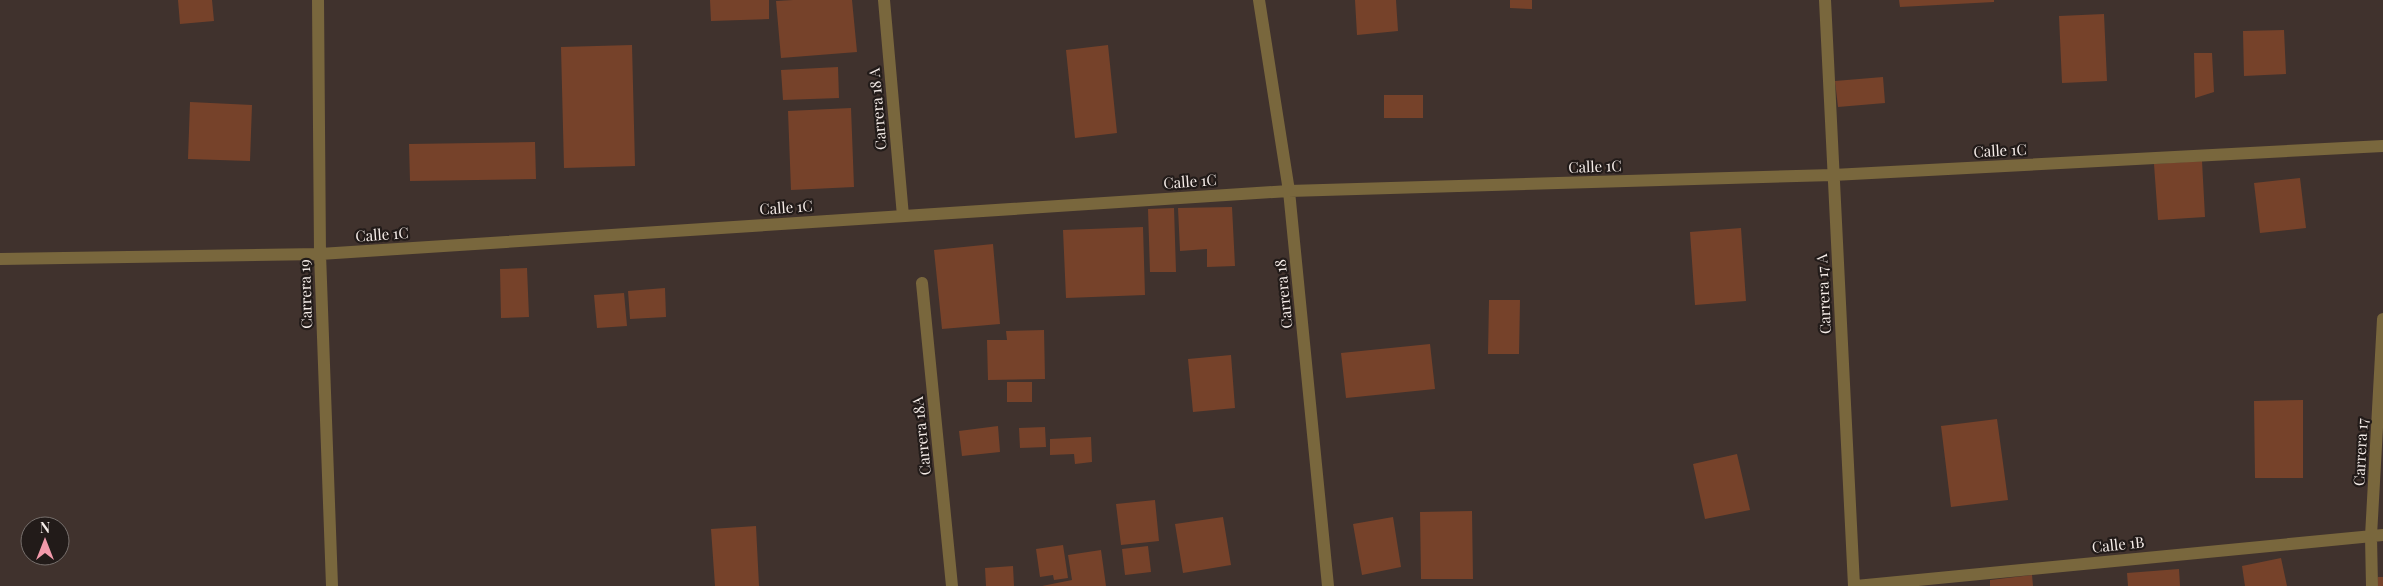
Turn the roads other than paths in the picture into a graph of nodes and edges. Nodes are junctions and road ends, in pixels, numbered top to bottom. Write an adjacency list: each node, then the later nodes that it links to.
1 (318, 0): 9 (street, Carrera 19)
2 (884, 0): 8 (street, Carrera 18 A)
3 (1259, 0): 7 (street, Carrera 18)
4 (1825, 0): 6 (street, Carrera 17 A)
5 (2383, 146): 6 (street, Calle 1C)
6 (1834, 175): 7 (street, Calle 1C); 17 (street, Carrera 17 A)
7 (1289, 191): 8 (street, Calle 1C); 16 (street, Carrera 18)
8 (903, 216): 9 (street, Calle 1C)
9 (320, 254): 10 (street, Calle 1C); 14 (street, Carrera 19)
10 (0, 259)
11 (922, 283): 15 (street, Carrera 18A)
12 (2383, 319): 13 (street, Carrera 17)
13 (2377, 535): 17 (street, Calle 1B); 18 (street, Carrera 17)
14 (332, 586)
15 (952, 586)
16 (1328, 586)
17 (1855, 586)
18 (2372, 586)

